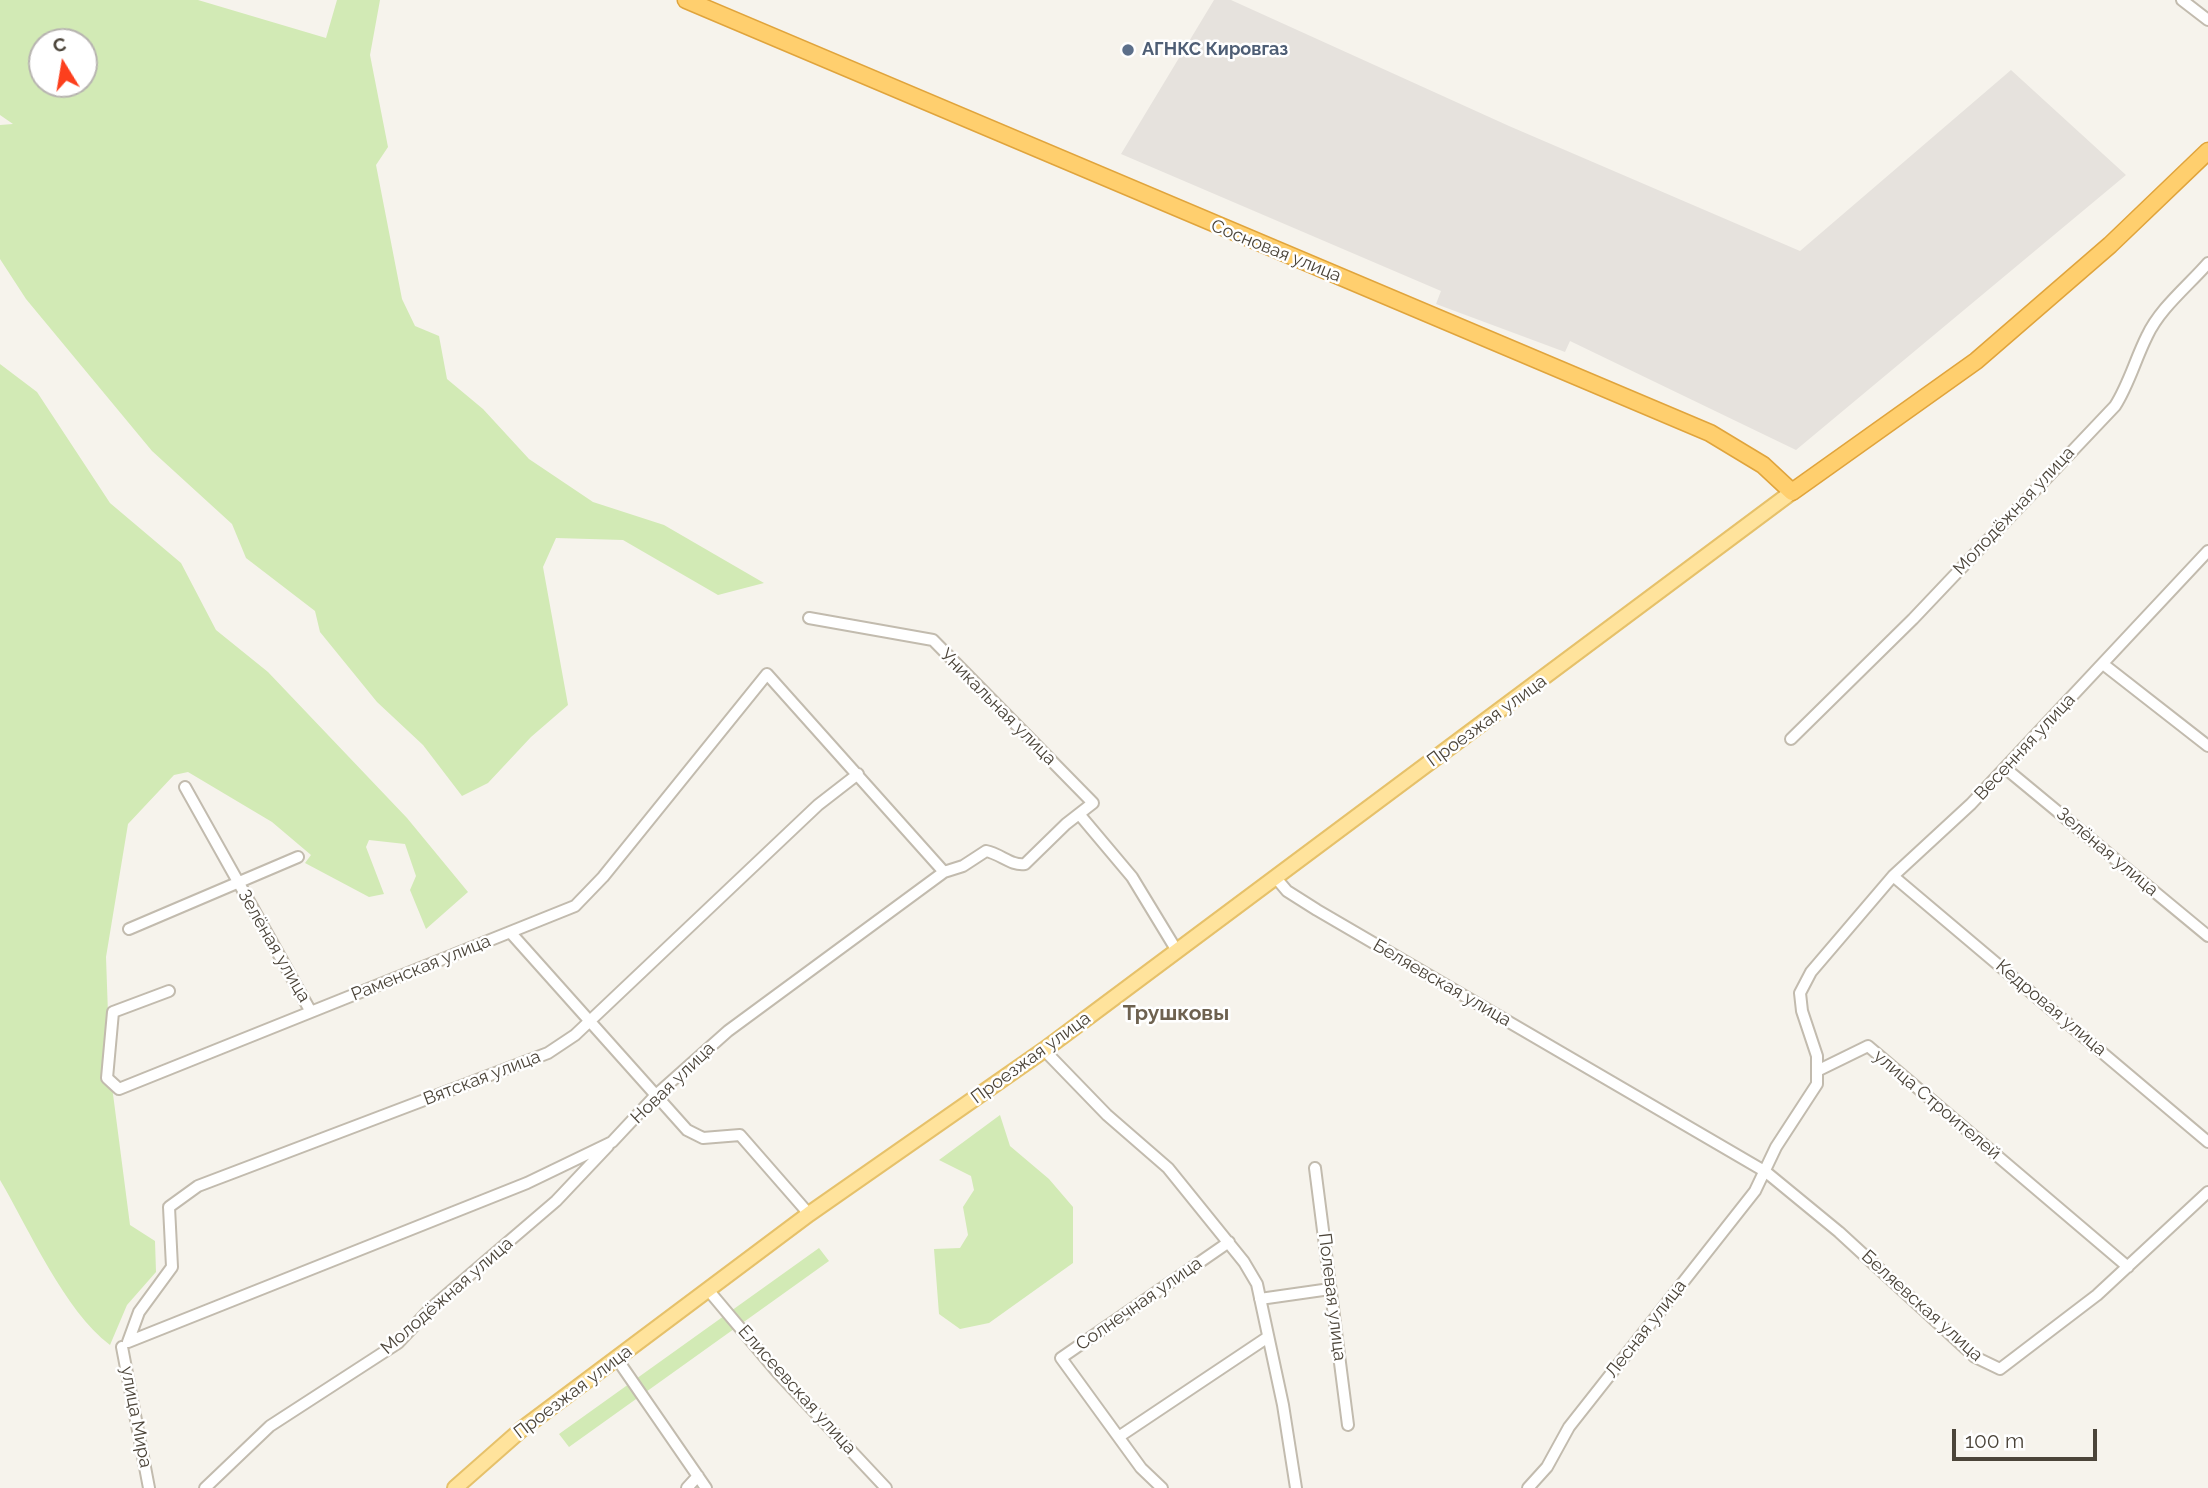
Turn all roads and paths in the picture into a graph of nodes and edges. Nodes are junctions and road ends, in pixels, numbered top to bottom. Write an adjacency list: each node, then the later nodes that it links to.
1 (686, 0): 6 (highway, Сосновая улица)
2 (2182, 0): 3 (street)
3 (2208, 20)
4 (2208, 151): 6 (highway)
5 (2208, 263): 10 (street, Молодёжная улица)
6 (1792, 492): 19 (main road, Проезжая улица)
7 (2206, 557): 9 (street, Весенняя улица)
8 (809, 618): 15 (street, Уникальная улица)
9 (2103, 664): 11 (street); 12 (street, Весенняя улица)
10 (1791, 739)
11 (2208, 746)
12 (2005, 768): 18 (street, Весенняя улица); 23 (street, Зелёная улица)
13 (858, 774): 17 (street); 22 (street, Раменская улица); 27 (street, Вятская улица)
14 (185, 787): 20 (street, Зелёная улица)
15 (1079, 814): 17 (street, Новая улица); 24 (street)
16 (298, 857): 20 (street, Зелёная улица)
17 (944, 872): 30 (street, Новая улица)
18 (1893, 876): 29 (street, Весенняя улица); 32 (street, Кедровая улица)
19 (1276, 878): 24 (main road, Проезжая улица); 34 (street, Беляевская улица)
20 (236, 881): 21 (street, Зелёная улица); 26 (street, Зелёная улица)
21 (129, 929)
22 (510, 932): 26 (street, Раменская улица); 27 (street)
23 (2208, 936)
24 (1177, 951): 28 (main road, Проезжая улица)
25 (169, 991): 26 (street, Раменская улица)
26 (311, 1012)
27 (592, 1020): 30 (street); 43 (street, Вятская улица)
28 (1044, 1050): 36 (main road, Проезжая улица); 37 (street)
29 (1819, 1070): 34 (street, Лесная улица); 38 (street, улица Строителей)
30 (656, 1095): 31 (street, Новая улица); 36 (street)
31 (612, 1142): 43 (street, Новая улица); 49 (street, Молодёжная улица)
32 (2208, 1142)
33 (1315, 1168): 39 (street, Полевая улица)
34 (1762, 1169): 38 (street, Беляевская улица); 56 (street, Лесная улица)
35 (2208, 1192): 38 (street, Беляевская улица)
36 (809, 1214): 40 (main road, Проезжая улица)
37 (1228, 1242): 41 (street); 46 (street, Солнечная улица)
38 (2128, 1267)
39 (1330, 1289): 41 (street); 45 (street, Полевая улица)
40 (709, 1291): 44 (main road, Проезжая улица); 53 (street, Елисеевская улица)
41 (1260, 1299): 42 (street)
42 (1268, 1337): 46 (street); 55 (street)
43 (125, 1345): 48 (street, улица Мира)
44 (617, 1359): 47 (street); 50 (main road, Проезжая улица)
45 (1348, 1425)
46 (1120, 1436): 54 (street, Солнечная улица)
47 (698, 1476): 51 (street); 52 (street)
48 (149, 1488)
49 (205, 1488)
50 (455, 1488)
51 (687, 1488)
52 (706, 1488)
53 (886, 1488)
54 (1163, 1488)
55 (1296, 1488)
56 (1528, 1488)

